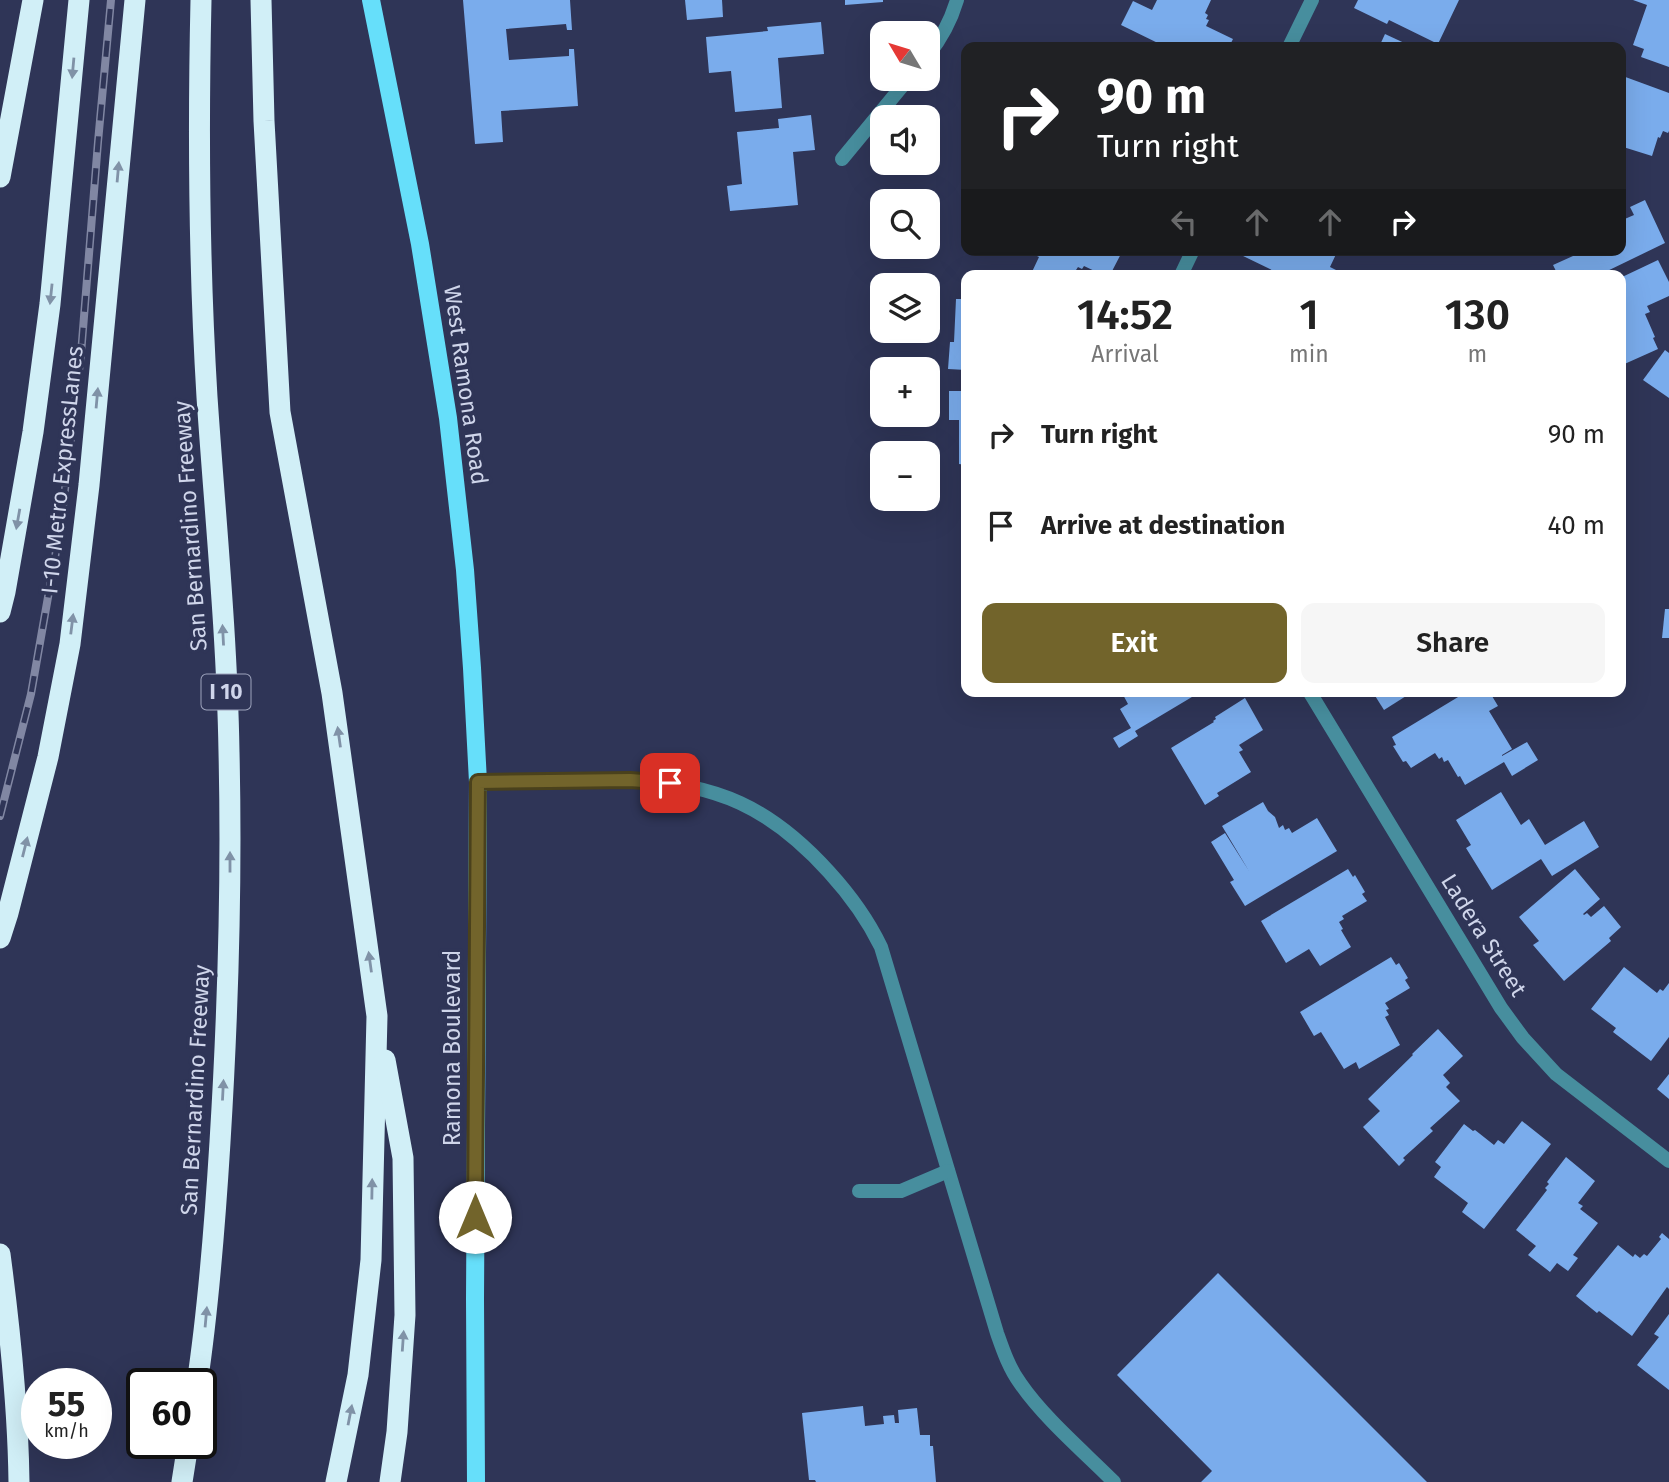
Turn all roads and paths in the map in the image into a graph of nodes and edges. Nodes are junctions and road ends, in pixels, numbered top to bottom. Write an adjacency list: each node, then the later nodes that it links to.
1 (33, 0): 13 (highway)
2 (79, 0): 14 (highway, I-10 Metro ExpressLanes, one-way to 14)
3 (135, 0): 17 (highway, I-10 Metro ExpressLanes, one-way to 3)
4 (201, 0): 23 (highway, San Bernardino Freeway / I 10, one-way to 4)
5 (261, 0): 18 (highway, one-way to 5)
6 (371, 0): 16 (main road, West Ramona Road)
7 (957, 0): 9 (street)
8 (1312, 0): 10 (street)
9 (940, 37)
10 (1291, 42)
11 (898, 91): 12 (street)
12 (842, 159)
13 (0, 177)
14 (0, 612)
15 (1313, 697): 19 (street, Ladera Street)
16 (478, 782): 20 (street); 29 (main road, Ramona Boulevard)
17 (0, 938)
18 (377, 1016): 27 (highway, one-way to 18); 28 (highway, one-way to 18)
19 (1669, 1161)
20 (948, 1171): 21 (street); 30 (street)
21 (859, 1191)
22 (0, 1254): 25 (highway)
23 (199, 1368)
24 (186, 1459): 26 (highway)
25 (19, 1482)
26 (182, 1482)
27 (336, 1482)
28 (390, 1482)
29 (476, 1482)
30 (1114, 1482)

